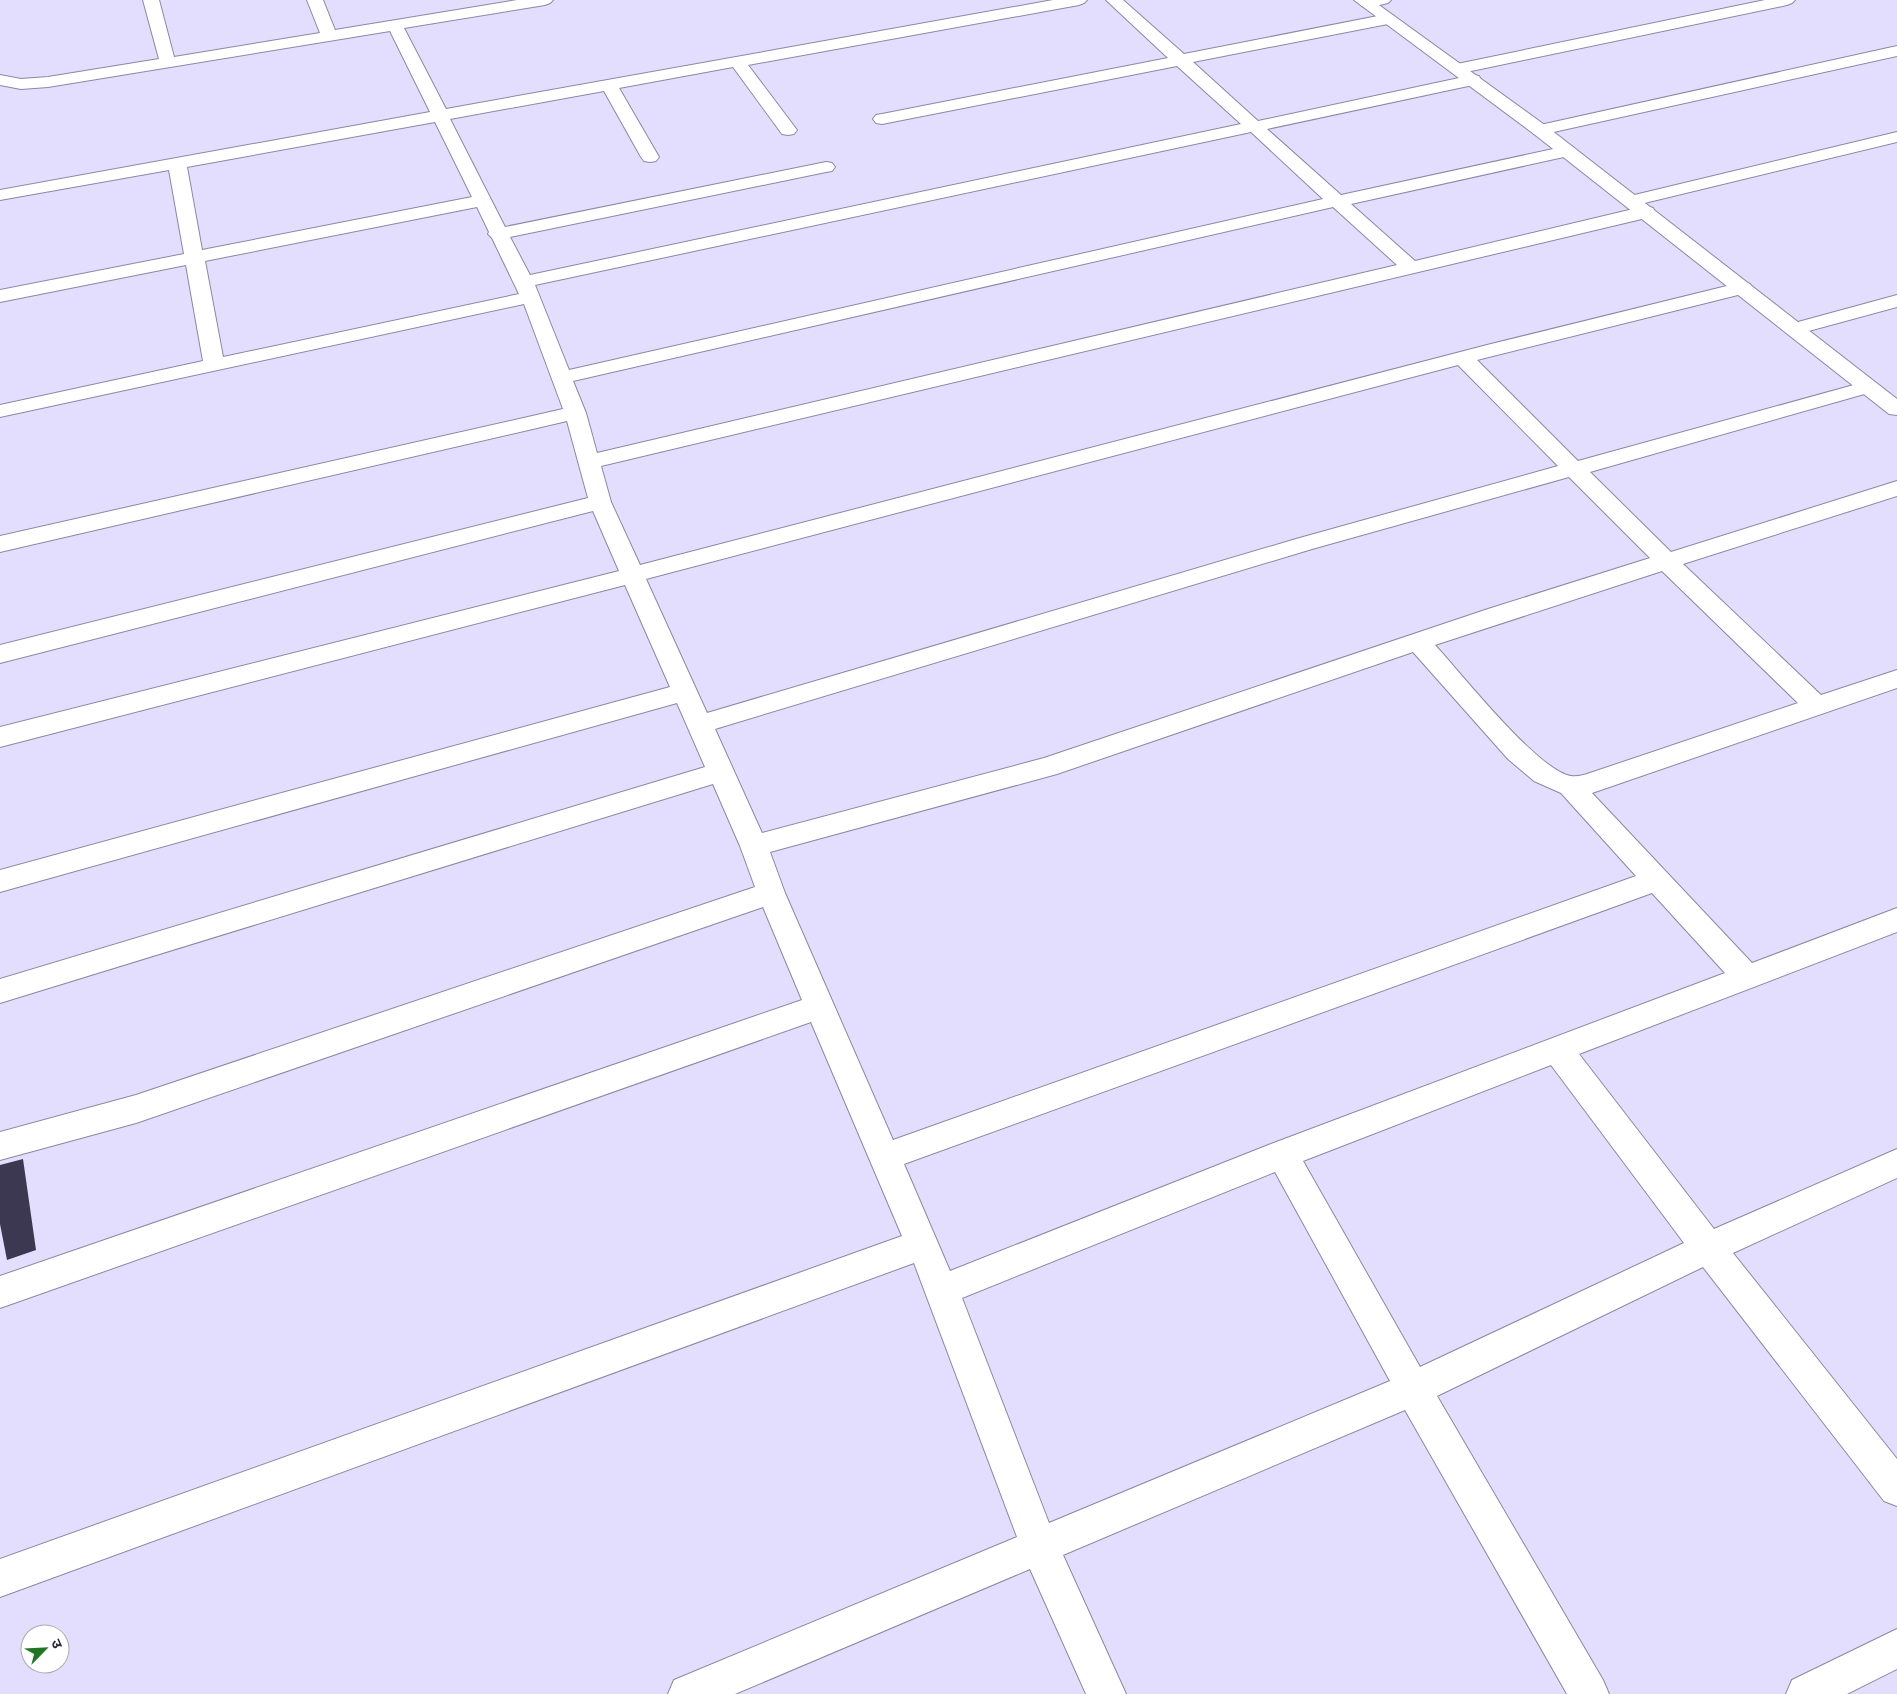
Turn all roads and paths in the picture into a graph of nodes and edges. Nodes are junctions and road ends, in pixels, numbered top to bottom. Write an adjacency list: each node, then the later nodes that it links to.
1 (151, 0): 14 (street)
2 (315, 0): 10 (street)
3 (546, 0): 9 (street)
4 (1079, 0): 13 (street)
5 (1114, 0): 12 (street)
6 (1786, 0): 15 (street)
7 (1371, 1): 8 (street)
8 (1388, 19): 12 (street); 15 (street)
9 (395, 25): 10 (street); 19 (street)
10 (329, 36): 14 (street)
11 (1897, 51): 23 (street)
12 (1180, 60): 20 (street); 21 (street)
13 (737, 62): 18 (street); 22 (street)
14 (168, 63): 16 (street)
15 (1457, 69): 17 (street)
16 (0, 80)
17 (1473, 80): 21 (street); 23 (street)
18 (608, 84): 19 (street); 26 (street)
19 (438, 115): 27 (street); 30 (street)
20 (882, 119)
21 (1252, 125): 31 (street); 37 (street)
22 (788, 130)
23 (1540, 130): 25 (street)
24 (1897, 137): 32 (street)
25 (1567, 151): 31 (street); 32 (street)
26 (650, 158)
27 (177, 163): 29 (street); 34 (street)
28 (826, 167): 33 (street)
29 (0, 195)
30 (481, 201): 33 (street); 34 (street)
31 (1337, 201): 35 (street); 43 (street)
32 (1639, 206): 35 (street); 36 (street)
33 (497, 234): 37 (street)
34 (196, 258): 38 (street); 42 (street)
35 (1409, 266): 48 (street)
36 (1743, 288): 40 (street); 41 (street)
37 (527, 290): 42 (street); 43 (street)
38 (0, 296)
39 (1897, 301): 40 (street)
40 (1794, 329): 44 (street)
41 (1463, 358): 49 (street); 54 (street)
42 (214, 365): 46 (street)
43 (561, 378): 47 (street)
44 (1868, 387): 45 (street); 49 (street)
45 (1897, 409)
46 (0, 411)
47 (575, 413): 48 (street); 52 (street)
48 (589, 462): 51 (street)
49 (1574, 469): 53 (street); 60 (street)
50 (1897, 488): 53 (street)
51 (600, 502): 54 (street); 56 (street)
52 (0, 544)
53 (1666, 561): 55 (street); 59 (street)
54 (633, 575): 58 (street); 61 (street)
55 (1418, 642): 63 (street); 64 (street)
56 (0, 654)
57 (1897, 679): 59 (street)
58 (685, 692): 60 (street); 66 (street)
59 (1816, 706): 63 (street)
60 (700, 724): 62 (street)
61 (0, 737)
62 (721, 772): 64 (street); 70 (street)
63 (1570, 786): 65 (street)
64 (754, 846): 67 (street)
65 (1658, 879): 69 (street); 75 (street)
66 (0, 881)
67 (771, 893): 71 (street); 73 (street)
68 (1897, 920): 69 (street)
69 (1748, 978): 72 (street)
70 (0, 991)
71 (820, 1006): 75 (street); 80 (street)
72 (1558, 1050): 74 (street); 78 (street)
73 (0, 1146)
74 (1282, 1154): 79 (street); 81 (street)
75 (885, 1157): 77 (street)
76 (1897, 1163): 78 (street)
77 (922, 1244): 79 (street); 84 (street)
78 (1708, 1248): 81 (street); 82 (street)
79 (942, 1290): 83 (street)
80 (0, 1292)
81 (1413, 1389): 83 (street); 88 (street)
82 (1897, 1488)
83 (1039, 1545): 86 (street); 87 (street)
84 (0, 1578)
85 (1897, 1648): 89 (street)
86 (688, 1694)
87 (1106, 1694)
88 (1589, 1694)
89 (1806, 1694)

